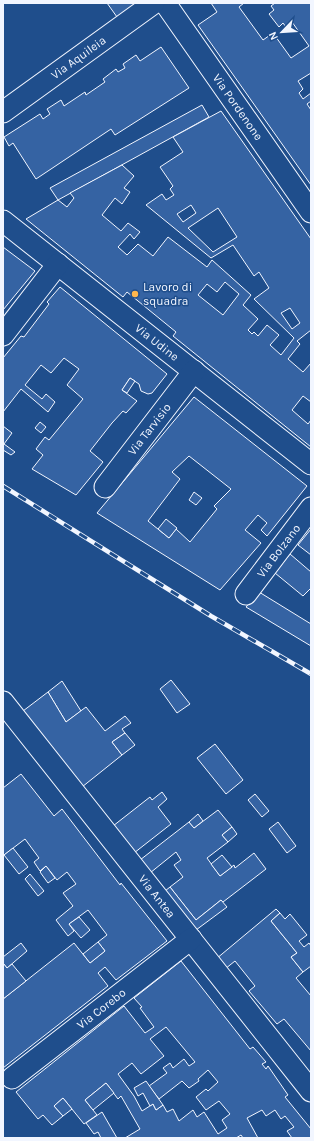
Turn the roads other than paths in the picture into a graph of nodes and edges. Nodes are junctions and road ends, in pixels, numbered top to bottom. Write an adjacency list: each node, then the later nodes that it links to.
1 (154, 3): 3 (street, Via Aquileia)
2 (165, 3): 4 (street, Via Pordenone)
3 (3, 112)
4 (311, 212)
5 (3, 221): 6 (street, Via Udine)
6 (58, 264): 7 (street); 8 (street, Via Udine)
7 (3, 335)
8 (194, 371): 9 (street, Via Udine); 10 (street, Via Tarvisio)
9 (311, 464)
10 (106, 487)
11 (311, 508): 12 (street, Via Bolzano)
12 (246, 594)
13 (3, 702): 14 (street, Via Antea)
14 (191, 939): 15 (street, Via Corebo); 16 (street, Via Antea)
15 (12, 1078)
16 (311, 1091)

